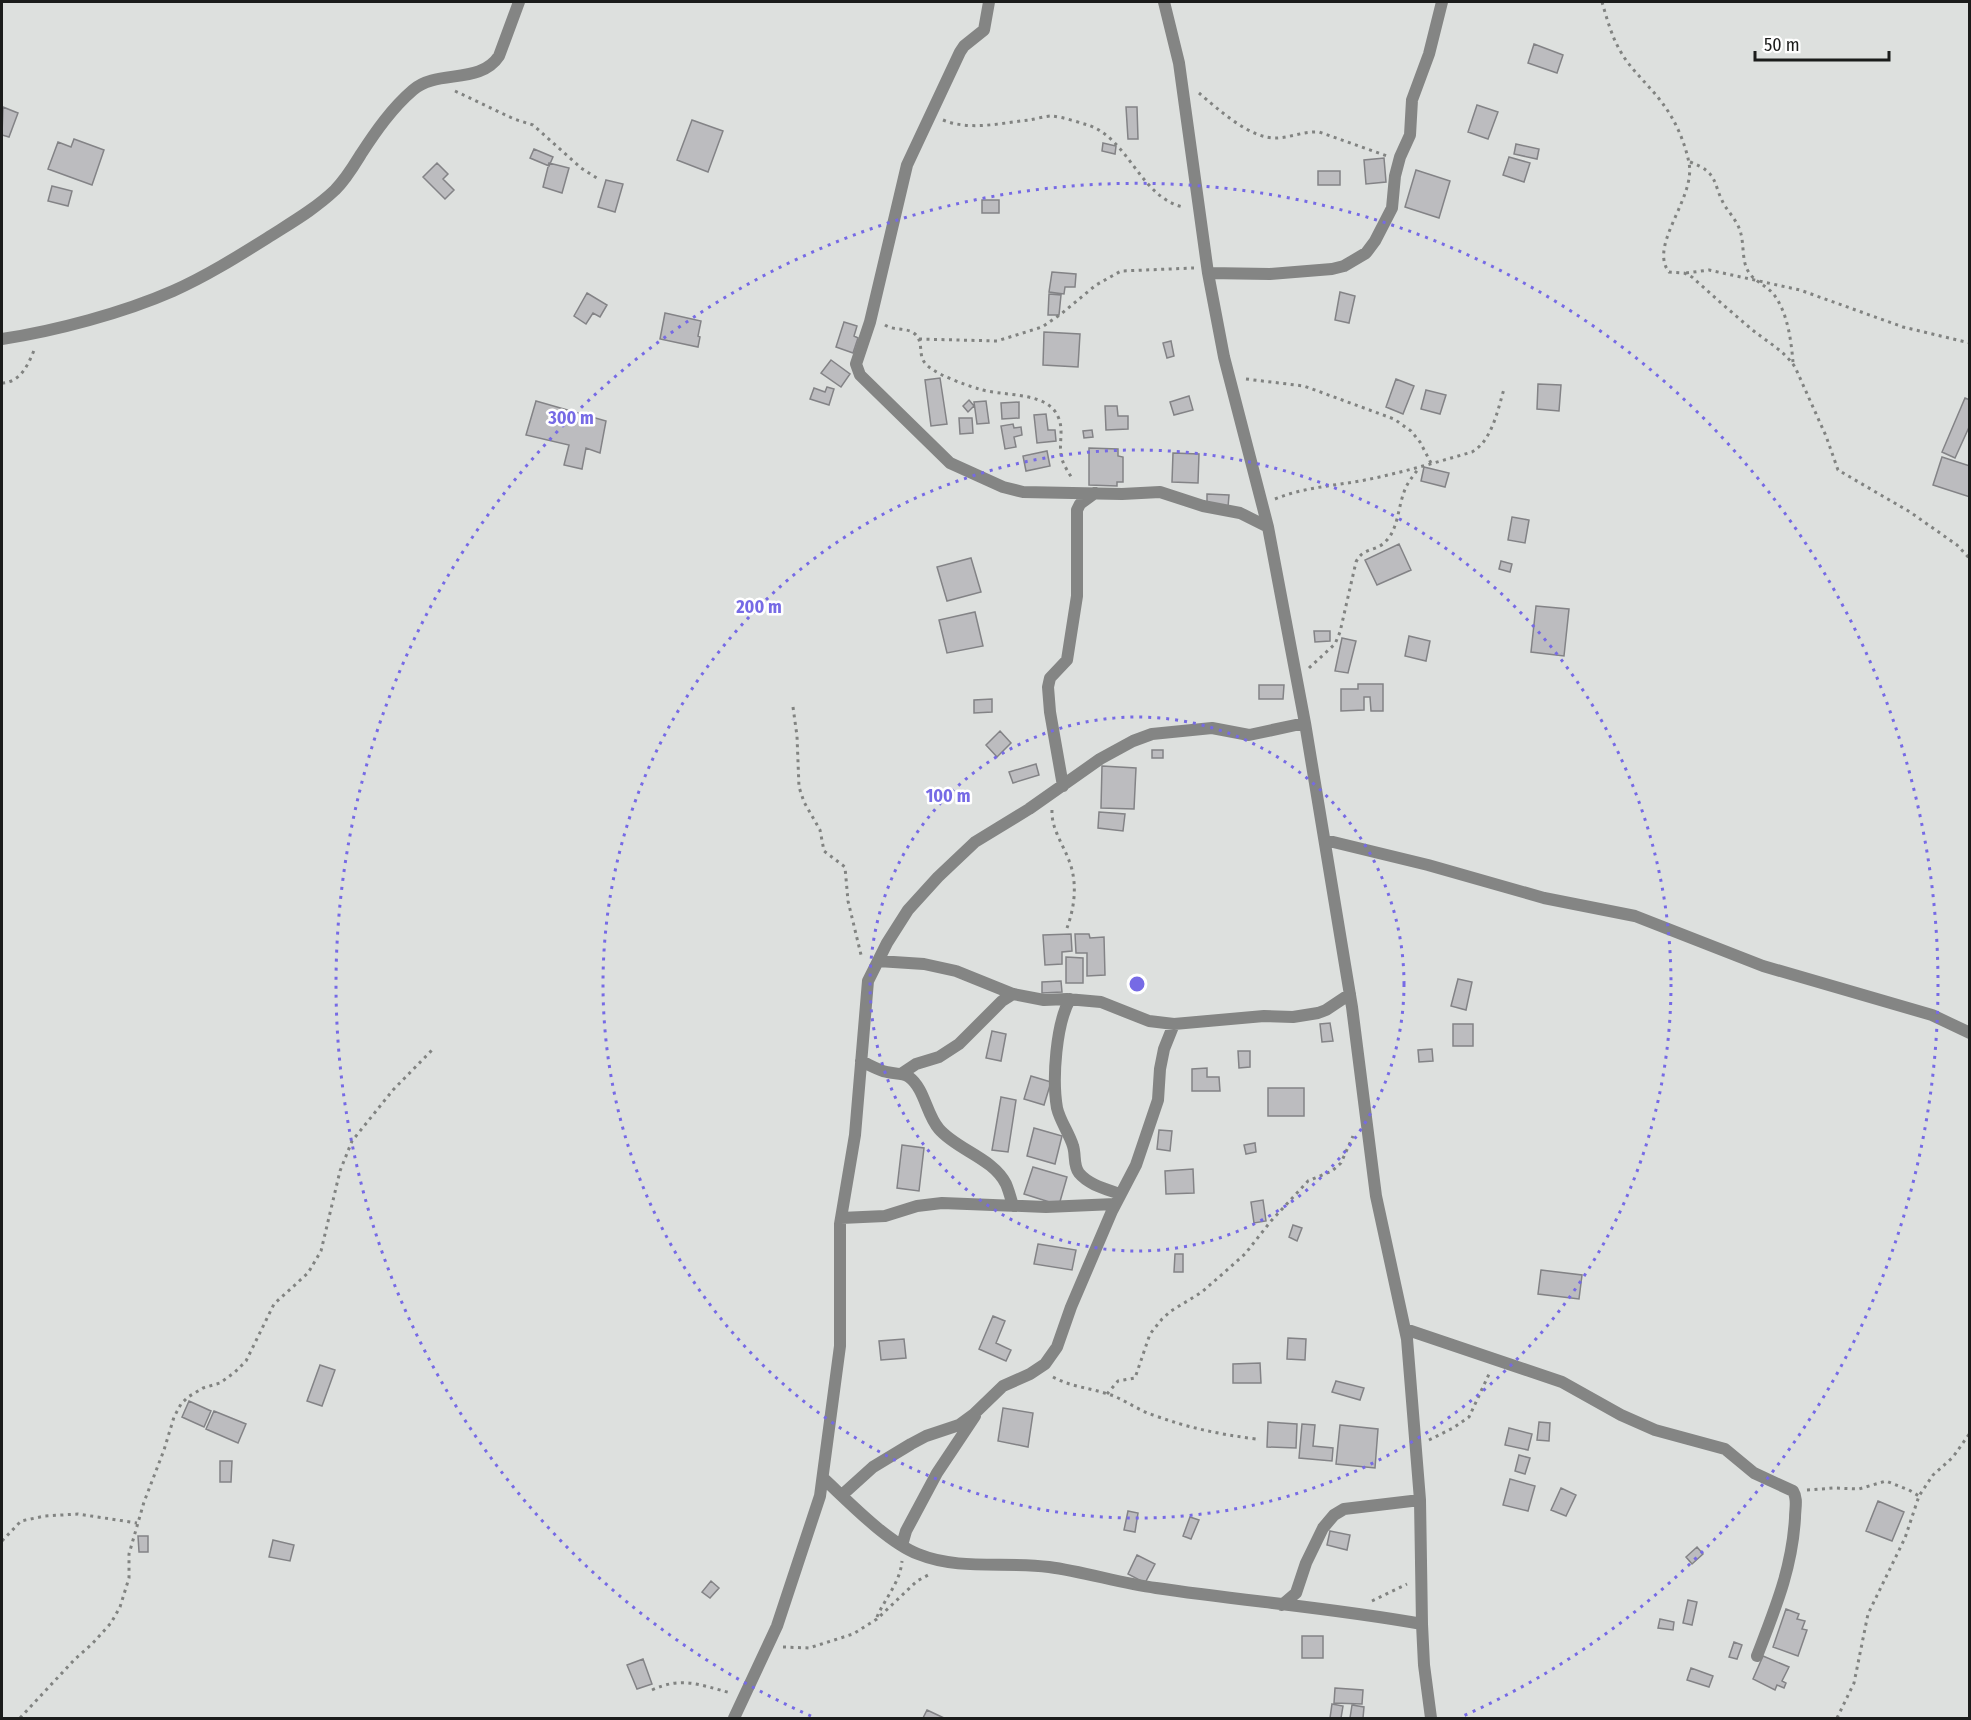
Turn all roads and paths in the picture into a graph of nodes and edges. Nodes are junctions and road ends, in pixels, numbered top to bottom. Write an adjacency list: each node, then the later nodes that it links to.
1 (519, 2): 7 (street)
2 (989, 2): 8 (street)
3 (1164, 2): 6 (street)
4 (1442, 2): 9 (street)
5 (1602, 2): 10 (path)
6 (1181, 78): 9 (path); 12 (street)
7 (432, 81): 11 (path); 17 (street)
8 (931, 113): 12 (path); 16 (street)
9 (1400, 157): 13 (street)
10 (1689, 162): 14 (path); 15 (path)
11 (600, 180)
12 (1200, 211): 13 (street)
13 (1207, 270): 19 (path); 22 (street)
14 (1684, 273): 15 (path); 21 (path)
15 (1757, 281): 20 (path); 21 (path)
16 (873, 309): 19 (path); 27 (street)
17 (42, 330): 18 (street); 23 (path)
18 (2, 339)
19 (919, 339): 27 (path)
20 (1970, 343)
21 (1793, 364): 31 (path)
22 (1229, 376): 25 (path); 29 (street)
23 (2, 383)
24 (1504, 389): 25 (path)
25 (1431, 464): 26 (path)
26 (1420, 466): 29 (path); 32 (path)
27 (1079, 493): 28 (street)
28 (1095, 494): 30 (street); 35 (street)
29 (1262, 504): 30 (street)
30 (1268, 527): 32 (street)
31 (1970, 559)
32 (1296, 678): 34 (street)
33 (793, 706): 39 (path)
34 (1305, 723): 35 (street); 36 (street)
35 (1059, 789): 37 (path); 38 (street)
36 (1325, 840): 41 (street); 44 (street)
37 (1067, 928)
38 (878, 961): 39 (street); 40 (street)
39 (868, 981): 46 (street)
40 (1013, 994): 42 (street); 47 (street)
41 (1350, 994): 43 (street); 48 (street)
42 (1070, 999): 43 (street); 49 (street)
43 (1174, 1024): 49 (street)
44 (1970, 1033)
45 (433, 1049): 65 (path)
46 (861, 1061): 47 (street); 51 (street)
47 (901, 1074): 50 (street)
48 (1366, 1115): 52 (street); 55 (path)
49 (1118, 1199): 50 (street); 54 (street)
50 (1013, 1206): 51 (street)
51 (841, 1218): 60 (street)
52 (1405, 1329): 53 (street); 59 (street)
53 (1496, 1360): 59 (path); 61 (street)
54 (1040, 1368): 55 (path); 56 (street)
55 (1107, 1394): 58 (path)
56 (979, 1410): 62 (street); 67 (street)
57 (1970, 1433): 63 (path)
58 (1256, 1439)
59 (1414, 1448): 64 (street)
60 (823, 1478): 62 (street); 74 (street)
61 (1793, 1491): 63 (path); 75 (street)
62 (842, 1495): 67 (street)
63 (1919, 1496): 81 (path)
64 (1420, 1500): 69 (street); 70 (street)
65 (137, 1523): 66 (path); 78 (path)
66 (2, 1541)
67 (902, 1545): 68 (street); 72 (path)
68 (950, 1563): 70 (street); 72 (path)
69 (1422, 1577): 71 (path); 73 (street)
70 (1281, 1605): 71 (street)
71 (1353, 1612): 73 (street)
72 (877, 1619): 74 (path)
73 (1422, 1623): 80 (street)
74 (766, 1649): 77 (street)
75 (1757, 1656)
76 (652, 1690): 77 (path)
77 (743, 1700): 79 (street)
78 (20, 1719)
79 (734, 1719)
80 (1431, 1719)
81 (1837, 1719)

